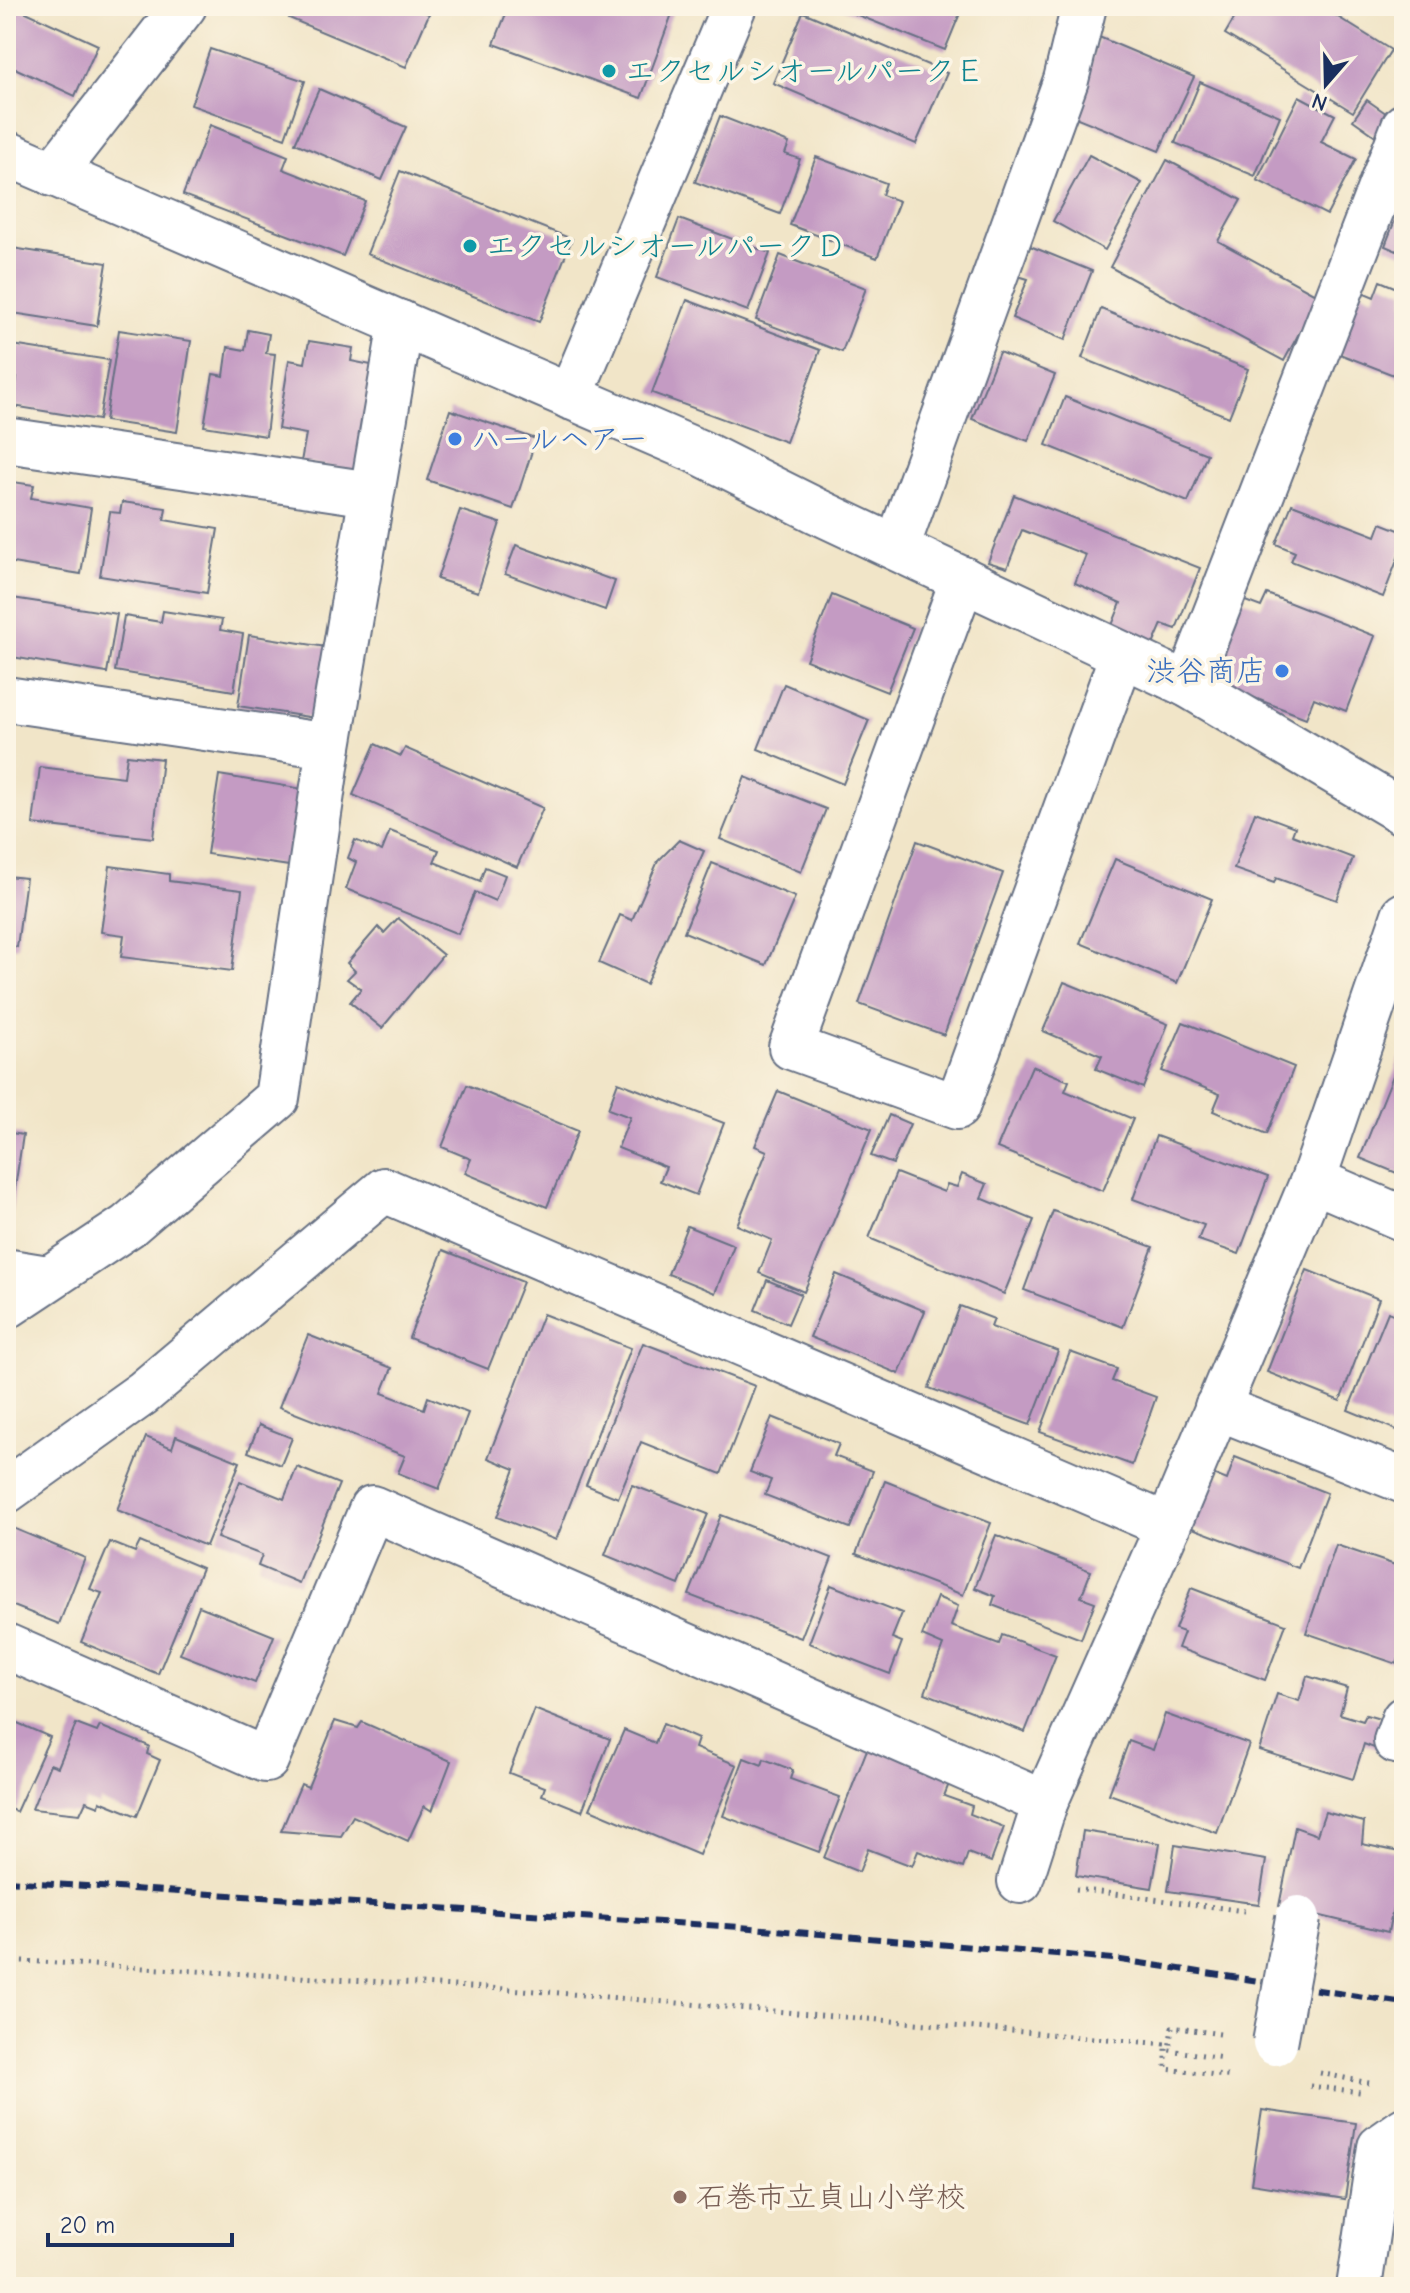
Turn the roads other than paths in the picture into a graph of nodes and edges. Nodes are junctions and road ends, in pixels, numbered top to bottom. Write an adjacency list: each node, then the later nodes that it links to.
1 (184, 6): 6 (street)
2 (734, 6): 8 (street)
3 (1084, 6): 11 (street)
4 (1404, 126): 14 (street)
5 (6, 153): 6 (street)
6 (53, 174): 7 (street)
7 (401, 323): 8 (street); 10 (street)
8 (570, 397): 11 (street)
9 (6, 440): 10 (street)
10 (371, 494): 16 (street)
11 (897, 547): 12 (street)
12 (963, 579): 13 (street); 13 (street)
13 (1122, 655): 14 (street)
14 (1188, 685): 17 (street)
15 (6, 699): 16 (street)
16 (329, 746): 22 (street)
17 (1404, 813)
18 (1404, 915): 19 (street)
19 (1313, 1180): 20 (street); 24 (street)
20 (1404, 1219)
21 (6, 1262): 22 (lane)
22 (61, 1271): 23 (street)
23 (6, 1307)
24 (1217, 1407): 25 (street); 27 (street)
25 (1404, 1481)
26 (6, 1491): 27 (street)
27 (1168, 1526): 31 (street)
28 (6, 1646): 31 (street)
29 (1404, 1719): 30 (street)
30 (1404, 1743)
31 (1045, 1803): 32 (street)
32 (1020, 1881)
33 (1298, 1918): 34 (street, bridge)
34 (1275, 2043)
35 (1404, 2130): 36 (street)
36 (1359, 2287)

